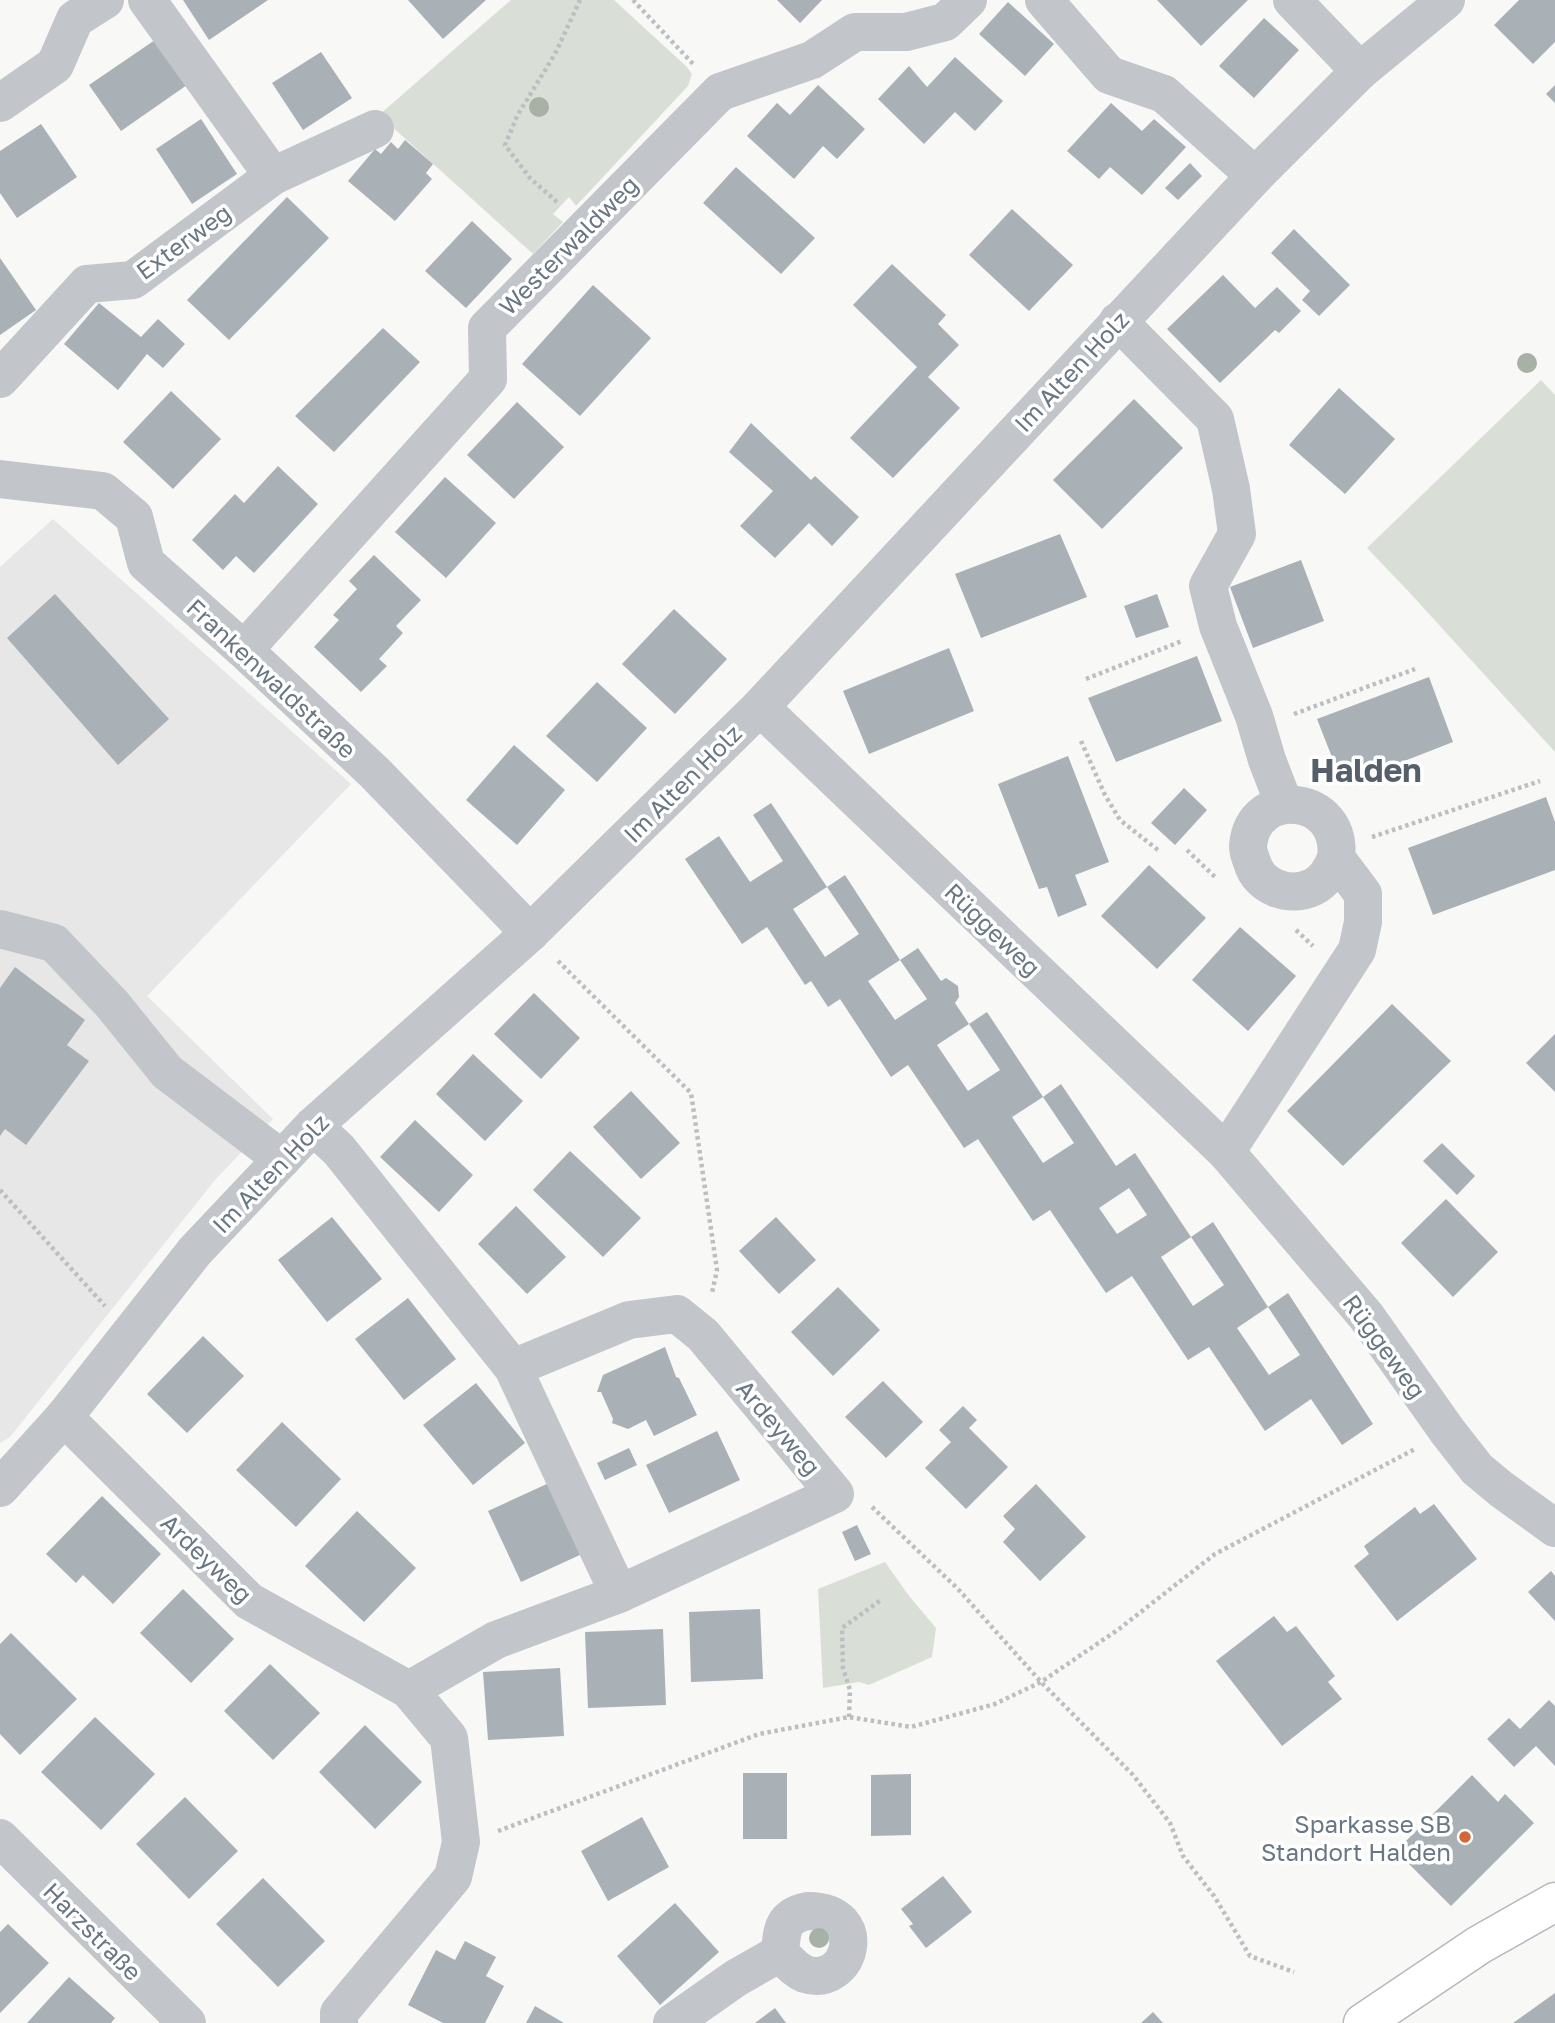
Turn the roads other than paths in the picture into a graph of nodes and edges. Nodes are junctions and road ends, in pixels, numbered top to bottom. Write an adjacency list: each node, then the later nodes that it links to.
1 (105, 0): 10 (street)
2 (147, 0): 12 (street)
3 (876, 0): 8 (street, Westerwaldweg)
4 (968, 0): 8 (street)
5 (1044, 0): 13 (street)
6 (1292, 0): 9 (street)
7 (1446, 0): 9 (street, Im Alten Holz)
8 (855, 32): 17 (street, Westerwaldweg)
9 (1360, 71): 13 (street, Im Alten Holz)
10 (0, 103)
11 (375, 129): 12 (street, Exterweg)
12 (273, 176): 15 (street, Exterweg)
13 (1255, 176): 14 (street, Im Alten Holz)
14 (1118, 321): 18 (street, Im Alten Holz); 19 (street)
15 (0, 379)
16 (0, 479): 17 (street, Frankenwaldstraße)
17 (244, 650): 22 (street, Frankenwaldstraße)
18 (760, 707): 22 (street, Im Alten Holz); 24 (street, Rüggeweg)
19 (1284, 804): 20 (street); 20 (street)
20 (1337, 853): 24 (street)
21 (0, 929): 25 (street)
22 (530, 933): 23 (street, Im Alten Holz)
23 (313, 1126): 25 (street, Im Alten Holz); 26 (street)
24 (1226, 1152): 29 (street, Rüggeweg)
25 (282, 1159): 27 (street, Im Alten Holz)
26 (513, 1368): 30 (street); 30 (street, Ardeyweg)
27 (64, 1417): 28 (street, Im Alten Holz); 31 (street, Ardeyweg)
28 (0, 1488)
29 (1555, 1528)
30 (619, 1594): 31 (street, Ardeyweg)
31 (409, 1690): 36 (street, Ardeyweg)
32 (0, 1838): 35 (street, Harzstraße)
33 (1555, 1902): 38 (main road)
34 (780, 1953): 37 (street)
35 (187, 2023)
36 (339, 2023)
37 (672, 2023)
38 (1363, 2023)

